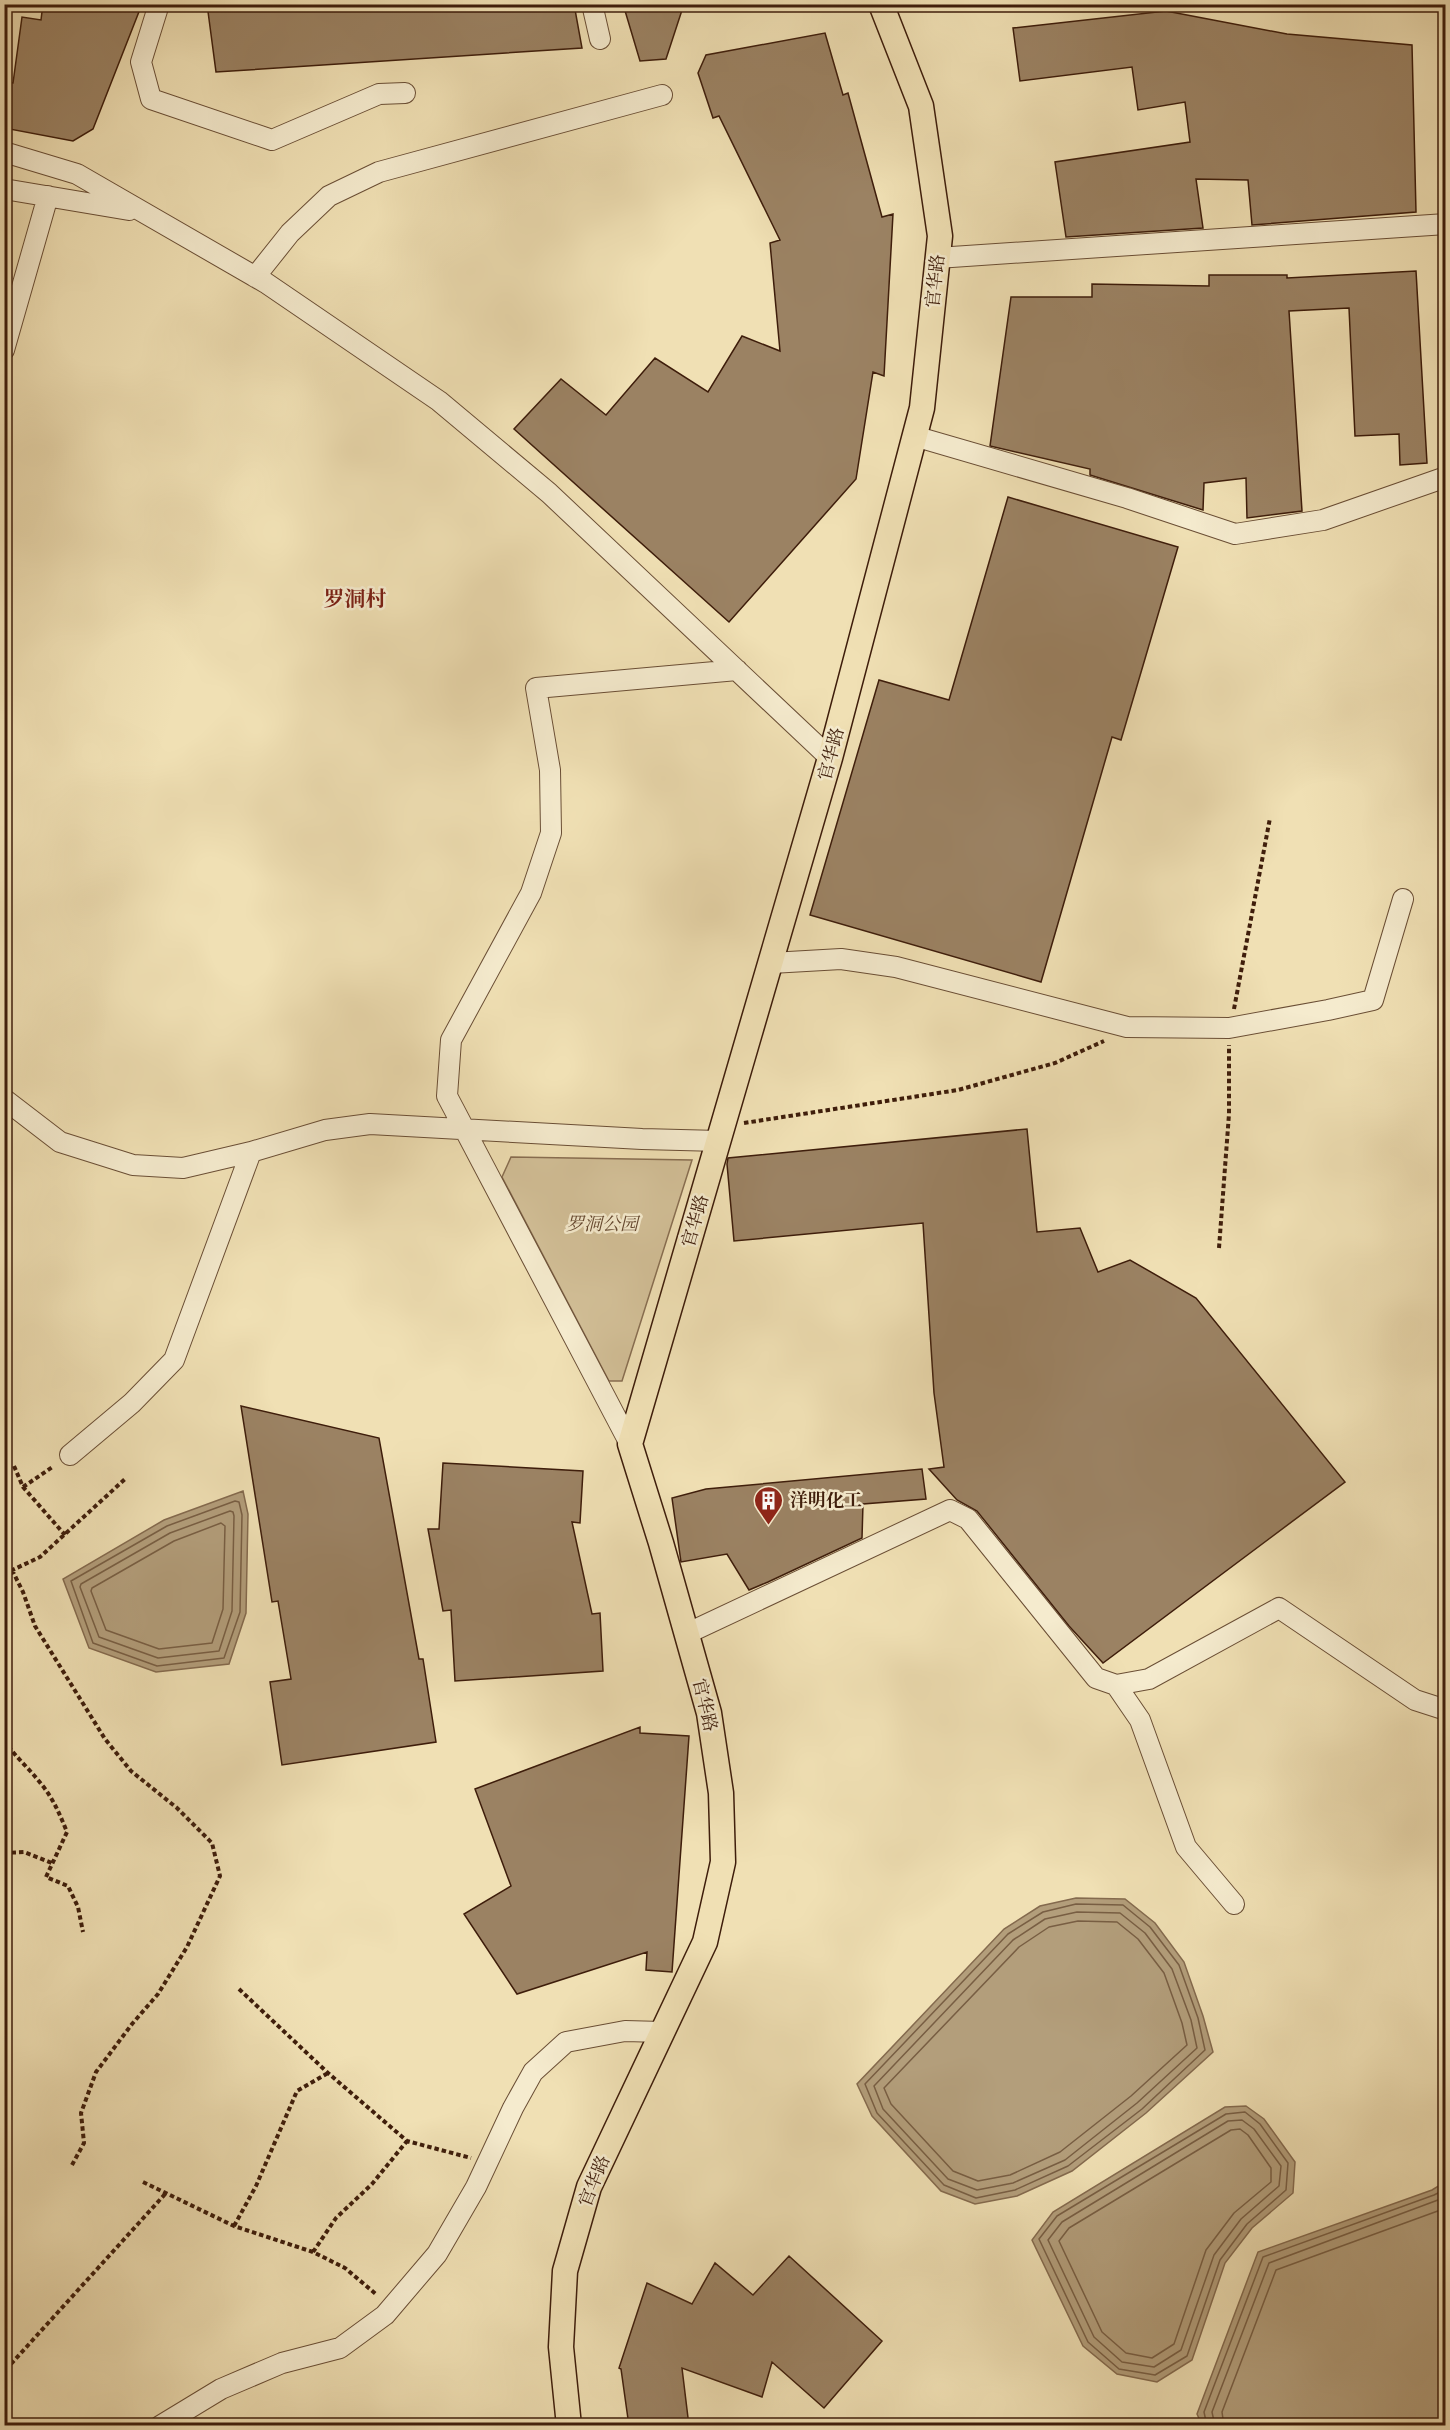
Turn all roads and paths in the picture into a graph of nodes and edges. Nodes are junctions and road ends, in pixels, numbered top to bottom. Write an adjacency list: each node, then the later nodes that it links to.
1 (159, 4): 5 (street)
2 (592, 4): 4 (street)
3 (880, 4): 12 (main road, 官华路)
4 (600, 39)
5 (405, 93)
6 (662, 94): 13 (street)
7 (4, 152): 10 (street)
8 (4, 189): 9 (street)
9 (48, 196): 10 (street); 14 (street)
10 (143, 212): 13 (street)
11 (1446, 224): 12 (street)
12 (937, 258): 15 (main road, 官华路)
13 (255, 277): 17 (street)
14 (4, 350)
15 (914, 435): 16 (street); 18 (main road, 官华路)
16 (1446, 477)
17 (737, 670): 18 (street); 23 (street)
18 (830, 758): 20 (main road, 官华路)
19 (1403, 899): 21 (street)
20 (771, 963): 21 (street); 24 (main road, 官华路)
21 (1127, 1027): 24 (path)
22 (4, 1099): 25 (street)
23 (464, 1129): 24 (street); 25 (street); 26 (street)
24 (721, 1134): 26 (main road, 官华路)
25 (251, 1152): 27 (street)
26 (630, 1444): 34 (main road, 官华路)
27 (70, 1455): 30 (path)
28 (14, 1466): 30 (path)
29 (125, 1479): 31 (path)
30 (23, 1487): 31 (path)
31 (65, 1535): 32 (path)
32 (12, 1570): 33 (path); 47 (path)
33 (4, 1574)
34 (686, 1634): 35 (street); 43 (main road, 官华路)
35 (1116, 1685): 36 (street); 40 (street)
36 (1446, 1710)
37 (4, 1740): 39 (path)
38 (4, 1853): 39 (path)
39 (52, 1863): 41 (path)
40 (1234, 1904)
41 (83, 1932)
42 (239, 1989): 44 (path)
43 (662, 2032): 46 (street); 55 (main road, 官华路)
44 (328, 2073): 45 (path); 50 (path)
45 (407, 2141): 46 (path); 51 (path)
46 (489, 2163): 52 (street)
47 (72, 2165)
48 (144, 2182): 49 (path)
49 (166, 2193): 50 (path); 53 (path)
50 (234, 2226): 51 (path)
51 (313, 2252): 52 (path)
52 (392, 2307): 54 (street)
53 (12, 2364)
54 (160, 2426)
55 (568, 2426)

